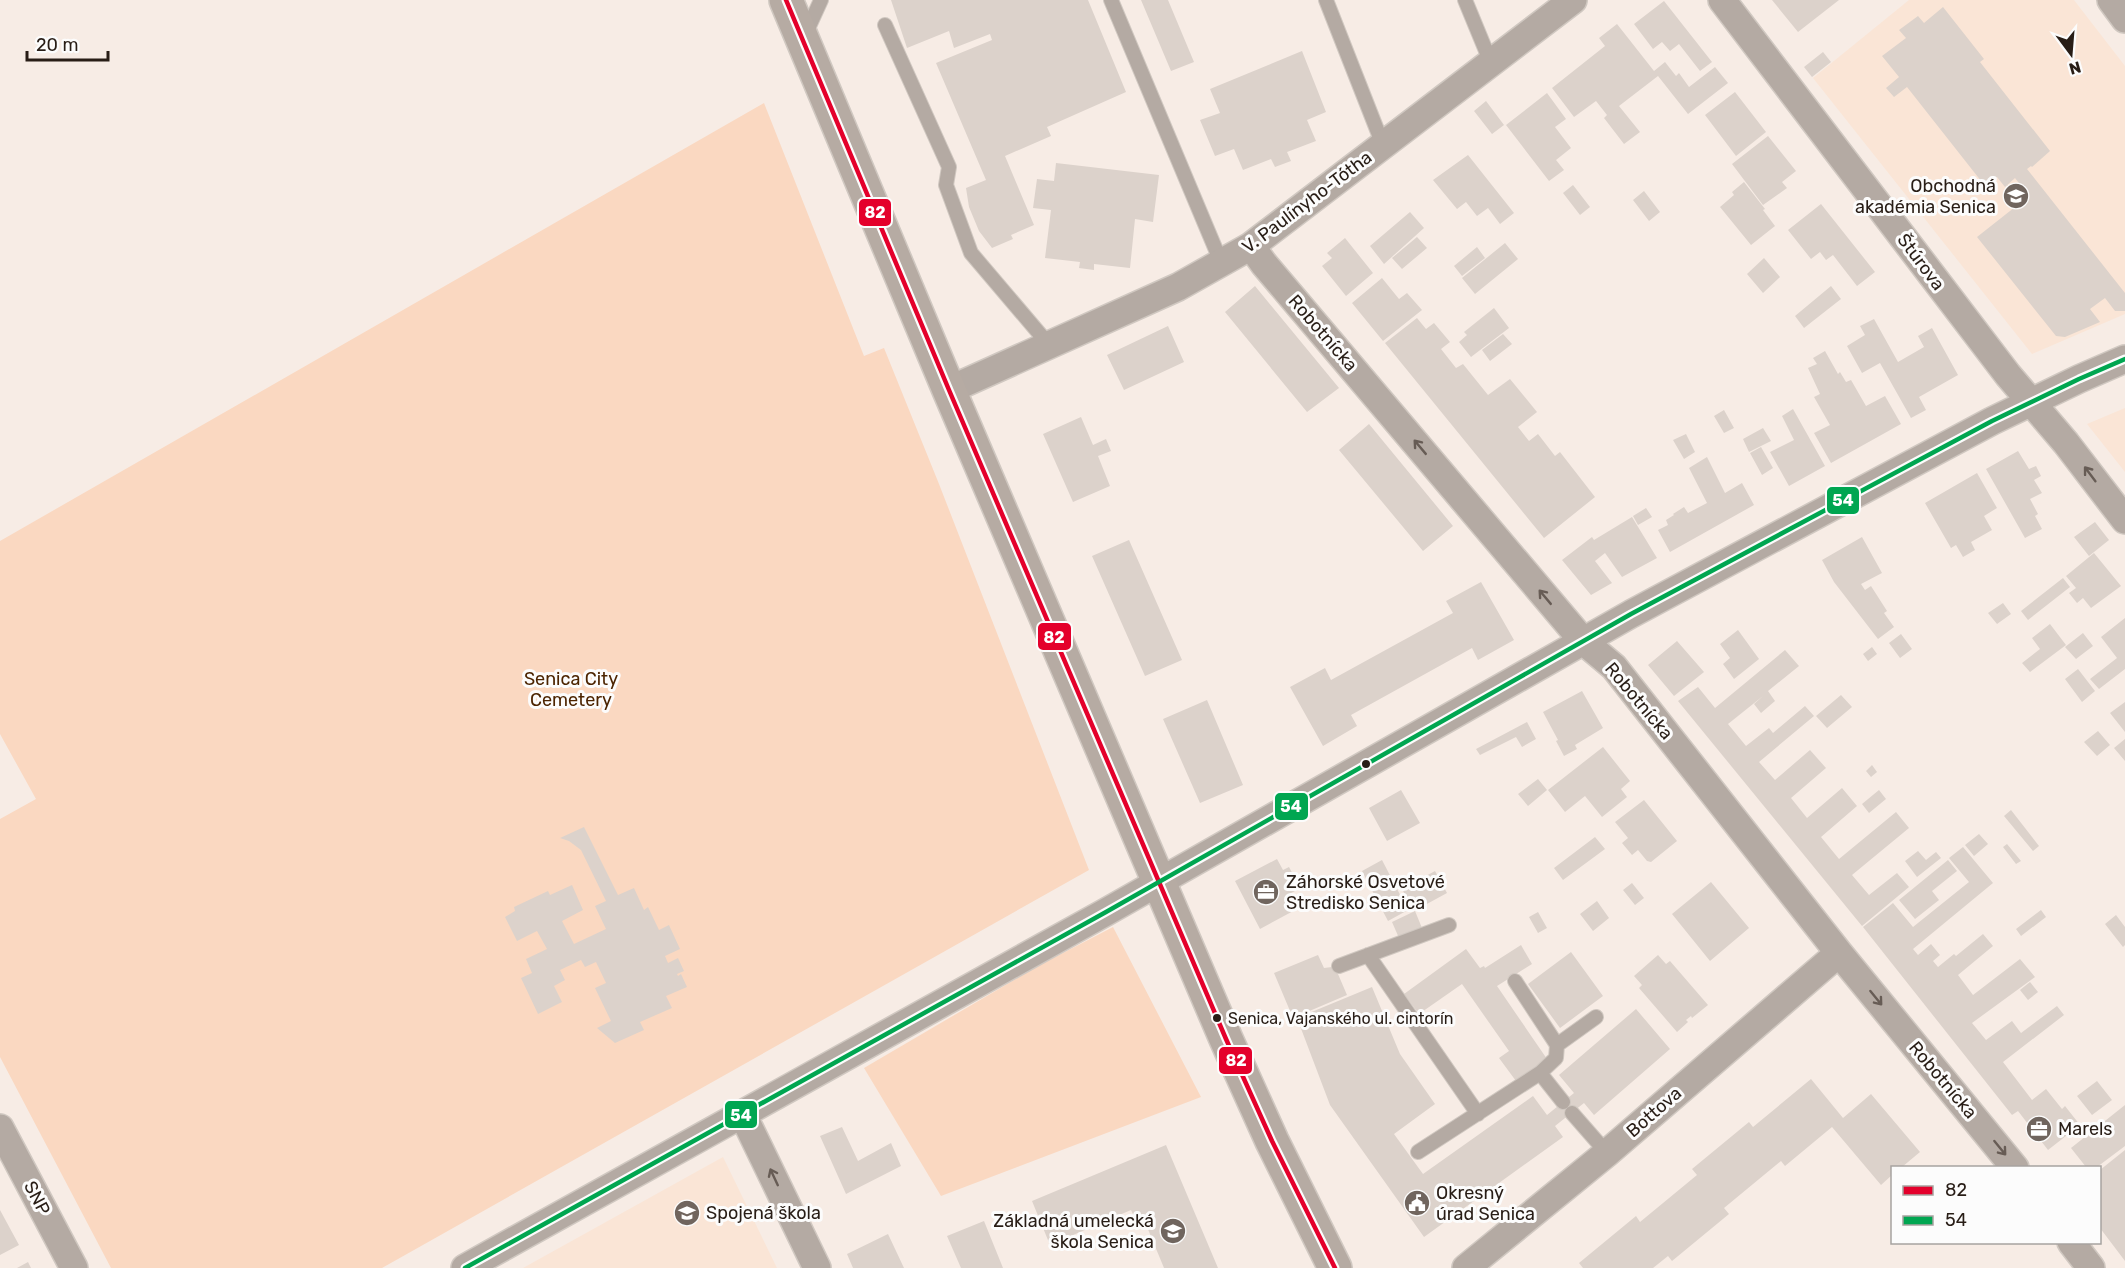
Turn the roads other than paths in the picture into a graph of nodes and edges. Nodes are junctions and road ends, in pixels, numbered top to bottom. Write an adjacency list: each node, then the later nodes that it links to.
1 (786, 0): 11 (main road)
2 (821, 0): 11 (lane)
3 (1111, 0): 15 (lane)
4 (1326, 0): 13 (lane)
5 (1465, 0): 12 (lane)
6 (1573, 0): 12 (street, V. Paulínyho-Tótha)
7 (1722, 0): 19 (street, Štúrova)
8 (2111, 0): 9 (street)
9 (2125, 19)
10 (885, 25): 16 (lane)
11 (803, 40): 18 (main road)
12 (1491, 63): 13 (street, V. Paulínyho-Tótha)
13 (1383, 145): 14 (street, V. Paulínyho-Tótha)
14 (1251, 246): 15 (street, V. Paulínyho-Tótha); 21 (street, Robotnícka, one-way to 14)
15 (1221, 262): 16 (street, V. Paulínyho-Tótha)
16 (1050, 346): 18 (street, V. Paulínyho-Tótha)
17 (2125, 359): 19 (street)
18 (949, 390): 22 (main road)
19 (2030, 402): 20 (street, Štúrova, one-way to 19); 21 (street)
20 (2125, 520)
21 (1583, 641): 22 (street); 24 (street, Robotnícka)
22 (1160, 881): 32 (street); 41 (main road)
23 (1449, 925): 25 (lane)
24 (1839, 952): 35 (street, Bottova); 36 (street, Robotnícka, one-way to 36)
25 (1368, 955): 26 (lane); 31 (lane)
26 (1339, 966)
27 (1515, 981): 29 (lane)
28 (1596, 1017): 29 (lane)
29 (1557, 1045): 30 (lane)
30 (1540, 1073): 31 (lane); 35 (lane)
31 (1478, 1114): 34 (lane)
32 (743, 1115): 39 (street); 40 (street, one-way to 32)
33 (0, 1128): 38 (street, SNP)
34 (1418, 1152)
35 (1607, 1153): 42 (street, Bottova)
36 (2014, 1166)
37 (2073, 1244): 43 (street)
38 (74, 1268)
39 (465, 1268)
40 (817, 1268)
41 (1335, 1268)
42 (1466, 1268)
43 (2091, 1268)

